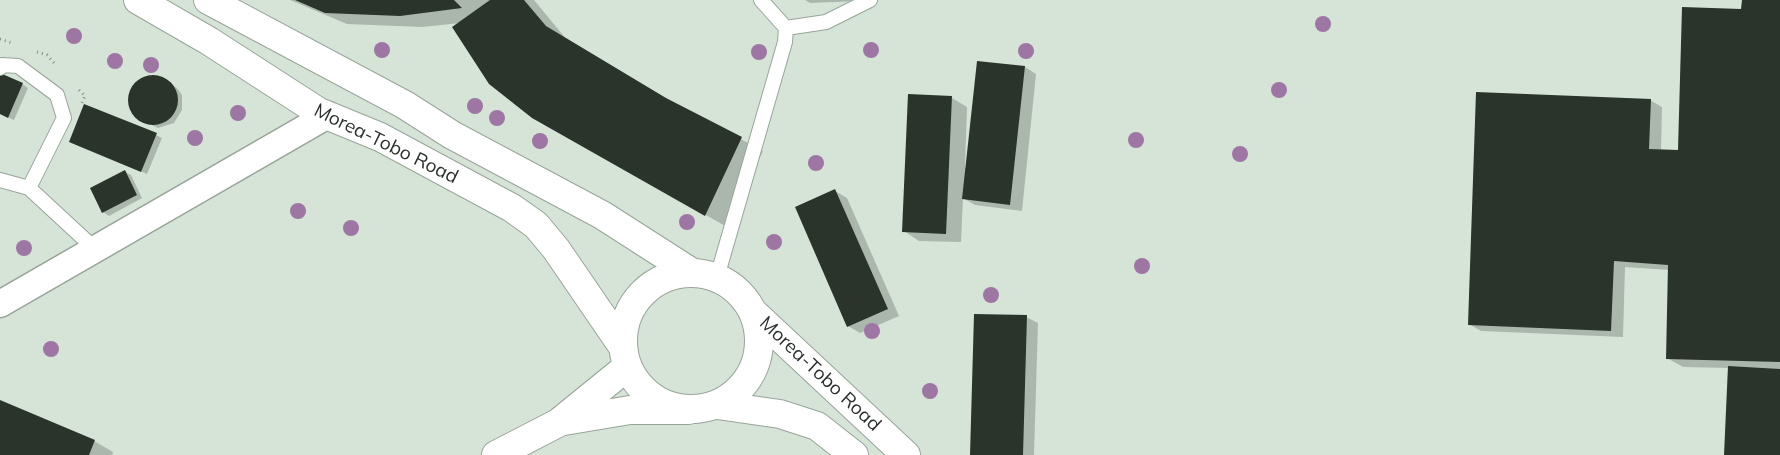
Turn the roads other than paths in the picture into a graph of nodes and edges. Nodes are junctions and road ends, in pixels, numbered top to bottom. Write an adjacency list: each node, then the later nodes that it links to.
1 (138, 0): 7 (main road, Morea-Tobo Road)
2 (208, 0): 11 (main road, Morea-Tobo Road)
3 (760, 0): 5 (lane)
4 (870, 0): 5 (lane)
5 (786, 28): 12 (lane)
6 (0, 68): 9 (lane)
7 (328, 115): 10 (street); 15 (main road, Morea-Tobo Road)
8 (0, 180): 9 (lane)
9 (28, 188): 10 (lane)
10 (95, 249): 13 (street)
11 (691, 272): 12 (main road); 15 (main road)
12 (717, 277): 14 (main road)
13 (0, 304)
14 (755, 314): 16 (main road); 21 (main road, Morea-Tobo Road)
15 (624, 356): 17 (main road); 18 (main road)
16 (717, 405): 17 (main road); 20 (main road, Morea-Tobo Road)
17 (689, 410): 18 (main road)
18 (558, 423): 19 (main road)
19 (496, 455)
20 (854, 455)
21 (906, 455)

